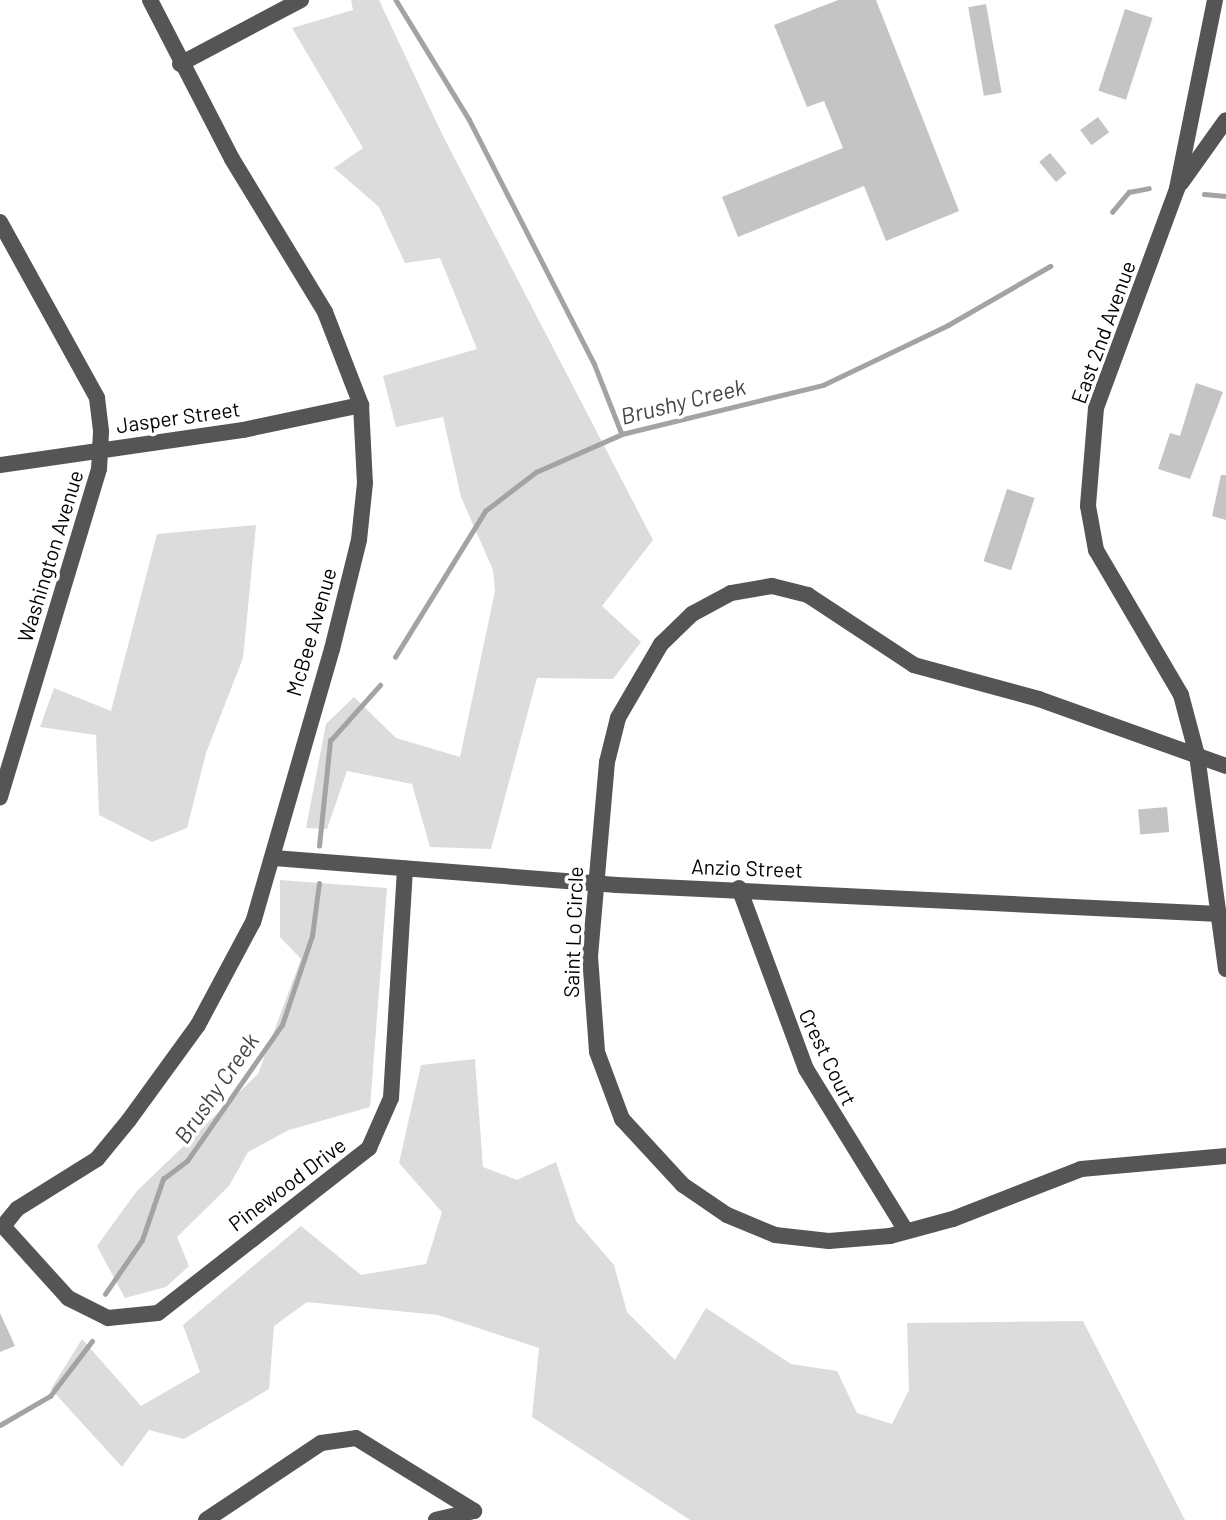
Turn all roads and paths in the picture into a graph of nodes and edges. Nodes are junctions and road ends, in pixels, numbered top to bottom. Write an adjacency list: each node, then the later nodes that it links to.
1 (150, 0): 4 (street, McBee Avenue)
2 (301, 0): 4 (street)
3 (1215, 0): 6 (street, East 2nd Avenue)
4 (180, 64): 8 (street, McBee Avenue)
5 (1226, 120): 6 (street)
6 (1177, 189): 11 (street, East 2nd Avenue)
7 (0, 222): 9 (street, Washington Avenue)
8 (361, 405): 9 (street, Jasper Street); 14 (street, McBee Avenue)
9 (100, 449): 10 (street, Jasper Street); 13 (street, Washington Avenue)
10 (0, 465)
11 (1197, 755): 12 (street); 16 (street, Saint Lo Circle); 18 (street, East 2nd Avenue)
12 (1226, 766)
13 (0, 797)
14 (274, 858): 15 (street, Anzio Street); 21 (street, McBee Avenue)
15 (405, 868): 16 (street, Anzio Street); 21 (street, Pinewood Drive)
16 (593, 883): 17 (street, Anzio Street); 22 (street, Saint Lo Circle)
17 (739, 888): 18 (street, Anzio Street); 22 (street, Crest Court)
18 (1219, 914): 19 (street, East 2nd Avenue)
19 (1226, 969)
20 (1226, 1156): 22 (street, Saint Lo Circle)
21 (3, 1226)
22 (906, 1231)
23 (474, 1511): 24 (street); 25 (street); 26 (street)
24 (206, 1520)
25 (436, 1520)
26 (488, 1520)

